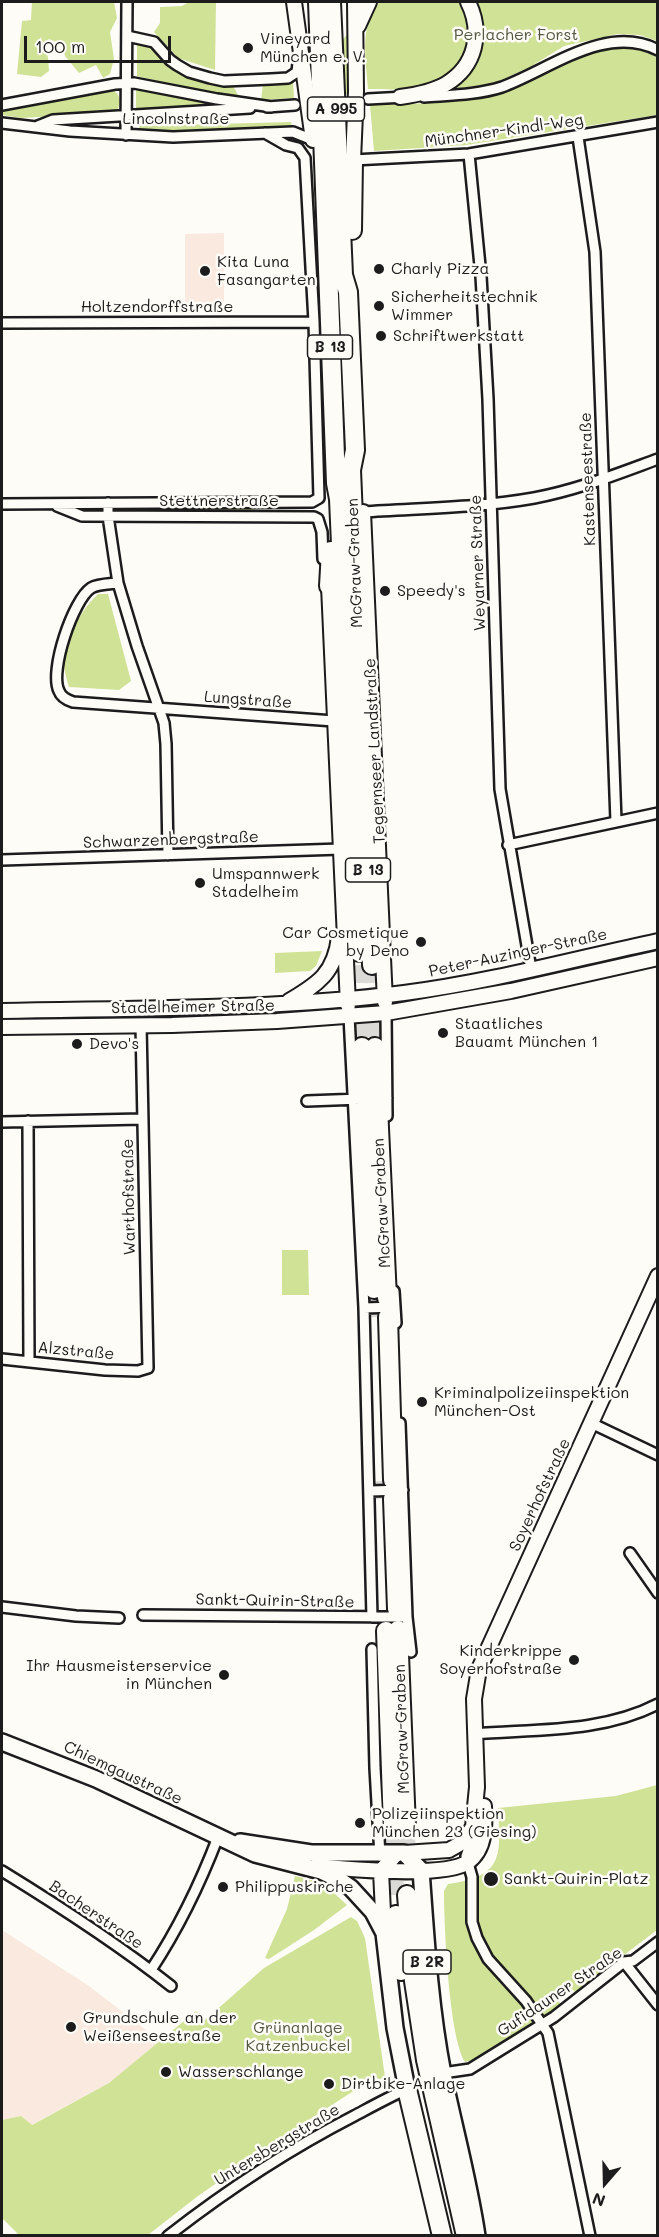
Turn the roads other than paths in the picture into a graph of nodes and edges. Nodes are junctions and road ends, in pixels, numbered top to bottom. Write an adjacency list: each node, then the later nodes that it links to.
1 (127, 2): 8 (street)
2 (294, 2): 10 (main road)
3 (318, 2): 28 (highway, B 13)
4 (331, 2): 28 (highway, A 995)
5 (355, 2): 9 (main road)
6 (369, 2): 9 (main road)
7 (468, 2): 13 (main road)
8 (128, 36): 10 (street); 12 (street)
9 (355, 36): 27 (main road)
10 (299, 46): 25 (main road)
11 (657, 50): 13 (street)
12 (126, 84): 15 (street); 17 (street); 18 (street)
13 (400, 97): 14 (street)
14 (368, 99)
15 (2, 105)
16 (295, 105): 17 (street)
17 (272, 107): 18 (street, Lincolnstraße)
18 (126, 116): 21 (street, Lincolnstraße); 23 (street)
19 (2, 123): 21 (street, Lincolnstraße)
20 (657, 123): 24 (street, Münchner-Kindl-Weg)
21 (36, 127): 23 (street, Lincolnstraße)
22 (265, 133): 23 (street, Lincolnstraße); 25 (street, Lincolnstraße); 30 (street)
23 (126, 135)
24 (578, 137): 26 (street, Münchner-Kindl-Weg); 34 (street, Kastenseestraße)
25 (313, 140): 28 (highway)
26 (469, 154): 27 (street, Münchner-Kindl-Weg); 39 (street, Weyarner Straße)
27 (353, 160): 29 (highway)
28 (332, 209): 29 (highway, B 13); 35 (highway, B 13)
29 (348, 292): 32 (highway, B 13)
30 (314, 321): 31 (street, Holtzendorffstraße); 36 (street, Stettnerstraße)
31 (2, 323)
32 (355, 450): 35 (highway, McGraw-Graben / B 13); 40 (highway)
33 (657, 459): 34 (street)
34 (603, 480): 39 (street); 47 (street, Kastenseestraße)
35 (336, 483): 43 (highway)
36 (108, 503): 38 (street, Stettnerstraße); 41 (street)
37 (2, 504): 38 (street, Stettnerstraße)
38 (52, 504): 41 (street, Stettnerstraße)
39 (490, 505): 40 (street); 48 (street, Weyarner Straße)
40 (363, 512): 56 (main road, Tegernseer Landstraße)
41 (108, 516): 42 (street); 43 (street, Stettnerstraße)
42 (118, 583): 44 (street); 44 (street, Lungstraße)
43 (329, 586): 45 (main road, Tegernseer Landstraße)
44 (159, 709): 45 (street, Lungstraße); 50 (street)
45 (334, 721): 49 (main road, Tegernseer Landstraße)
46 (657, 813): 47 (street)
47 (616, 821): 48 (street)
48 (508, 845): 55 (street, Weyarner Straße)
49 (341, 849): 50 (street, Schwarzenbergstraße); 52 (main road, Tegernseer Landstraße)
50 (168, 855): 51 (street, Schwarzenbergstraße)
51 (2, 860)
52 (343, 894): 57 (main road, Tegernseer Landstraße); 58 (main road)
53 (657, 940): 55 (main road, Peter-Auzinger-Straße)
54 (657, 958): 60 (main road, Peter-Auzinger-Straße)
55 (531, 969): 56 (main road, Peter-Auzinger-Straße)
56 (385, 995): 57 (main road, Stadelheimer Straße); 60 (main road, Tegernseer Landstraße)
57 (348, 998): 58 (main road, Stadelheimer Straße); 61 (main road, Tegernseer Landstraße)
58 (287, 1002): 59 (main road, Stadelheimer Straße)
59 (2, 1011)
60 (386, 1013): 61 (main road, Stadelheimer Straße); 65 (street, Tegernseer Landstraße)
61 (349, 1016): 62 (main road, Stadelheimer Straße); 65 (street, Tegernseer Landstraße)
62 (141, 1025): 63 (main road, Stadelheimer Straße); 67 (street, Warthofstraße)
63 (2, 1027)
64 (369, 1047): 65 (highway, McGraw-Graben)
65 (371, 1098): 66 (street); 71 (highway, McGraw-Graben); 71 (street, Tegernseer Landstraße)
66 (308, 1101)
67 (142, 1119): 68 (street); 74 (street, Warthofstraße)
68 (28, 1121): 69 (street); 73 (street)
69 (2, 1122)
70 (656, 1284): 75 (main road, Soyerhofstraße)
71 (381, 1308): 77 (highway, McGraw-Graben); 77 (street, Tegernseer Landstraße)
72 (2, 1359): 73 (street, Alzstraße)
73 (29, 1362): 74 (street, Alzstraße)
74 (148, 1368)
75 (591, 1423): 76 (street); 87 (main road, Soyerhofstraße)
76 (657, 1455)
77 (387, 1490): 83 (highway, McGraw-Graben)
78 (630, 1553): 79 (street)
79 (657, 1593)
80 (2, 1607): 82 (street)
81 (142, 1615): 83 (street, Sankt-Quirin-Straße)
82 (119, 1618)
83 (391, 1619): 85 (street); 90 (highway, McGraw-Graben)
84 (372, 1649): 93 (street)
85 (411, 1652)
86 (657, 1704): 87 (street)
87 (475, 1734): 89 (main road)
88 (2, 1742): 92 (main road, Chiemgaustraße / B 2R)
89 (477, 1787): 91 (main road); 95 (main road)
90 (399, 1827)
91 (473, 1827): 94 (main road); 95 (street)
92 (223, 1839): 93 (main road, Chiemgaustraße / B 2R); 96 (main road, Chiemgaustraße / B 2R); 103 (street)
93 (380, 1853): 94 (main road, Chiemgaustraße / B 2R); 99 (street)
94 (400, 1853): 97 (main road); 99 (main road)
95 (467, 1863): 97 (main road); 106 (street)
96 (302, 1865): 99 (main road, Chiemgaustraße); 100 (main road, B 2R)
97 (422, 1870): 99 (main road); 107 (main road, B 2R)
98 (2, 1871): 103 (street, Bacherstraße)
99 (381, 1871): 100 (main road)
100 (384, 1933): 108 (main road, B 2R)
101 (657, 1942): 102 (street, Gufidauner Straße)
102 (624, 1962): 105 (street); 106 (street, Gufidauner Straße)
103 (151, 1970): 104 (street, Bacherstraße)
104 (171, 1986)
105 (657, 2005)
106 (543, 2024): 107 (street, Gufidauner Straße); 114 (street)
107 (443, 2073): 113 (main road, B 2R)
108 (407, 2089): 109 (street, Untersbergstraße); 110 (highway, B 2R)
109 (168, 2235)
110 (442, 2235)
111 (453, 2235): 112 (highway)
112 (466, 2235)
113 (477, 2235)
114 (590, 2235)

